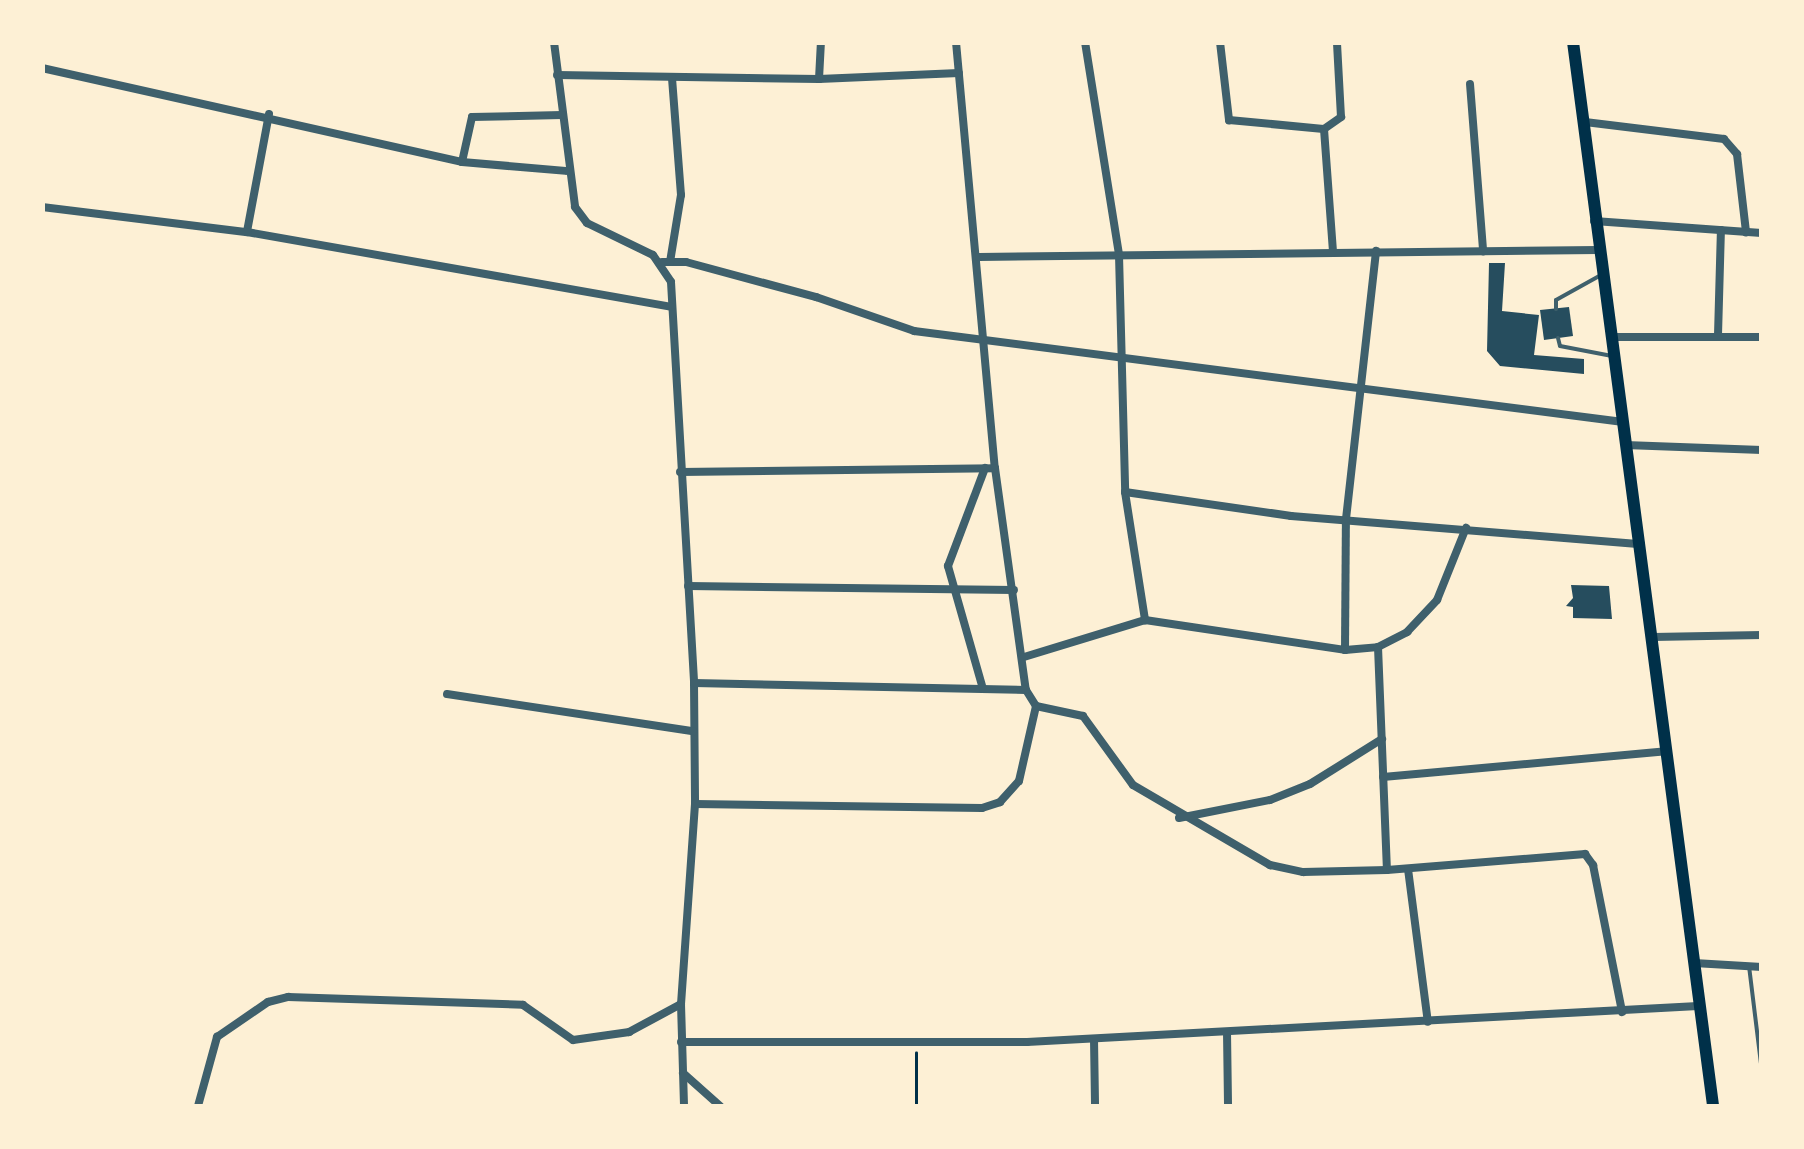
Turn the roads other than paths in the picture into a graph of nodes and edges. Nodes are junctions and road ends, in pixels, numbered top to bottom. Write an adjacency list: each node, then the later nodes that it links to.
1 (554, 42): 10 (street)
2 (821, 42): 12 (street)
3 (956, 42): 9 (street)
4 (1085, 42): 30 (street)
5 (1220, 42): 17 (street)
6 (1337, 42): 17 (street)
7 (1573, 42): 16 (highway)
8 (42, 68): 14 (street)
9 (959, 72): 12 (street); 31 (street)
10 (557, 76): 11 (street); 15 (street)
11 (672, 77): 12 (street); 32 (street)
12 (818, 79)
13 (1470, 84): 27 (street)
14 (269, 114): 18 (street); 23 (street)
15 (562, 116): 18 (street); 19 (street)
16 (1585, 122): 21 (highway); 24 (street)
17 (1324, 128): 28 (street)
18 (462, 162): 19 (street)
19 (566, 171): 32 (street)
20 (42, 208): 23 (street)
21 (1594, 222): 22 (street); 26 (highway)
22 (1721, 230): 24 (street); 36 (street)
23 (247, 232): 34 (street)
24 (1746, 232): 25 (street)
25 (1762, 232)
26 (1598, 250): 27 (street); 33 (highway)
27 (1483, 251): 29 (street)
28 (1332, 252): 29 (street); 30 (street)
29 (1376, 252): 43 (street)
30 (1119, 255): 31 (street); 42 (street)
31 (979, 257): 40 (street)
32 (666, 262): 34 (street); 40 (street)
33 (1601, 275): 35 (lane); 37 (highway)
34 (671, 307): 48 (street)
35 (1556, 308)
36 (1718, 335): 37 (street); 38 (street)
37 (1610, 337): 41 (highway)
38 (1762, 337)
39 (1558, 338): 41 (lane)
40 (987, 342): 42 (street); 47 (street)
41 (1612, 356): 44 (highway)
42 (1120, 358): 43 (street); 49 (street)
43 (1363, 390): 44 (street); 50 (street)
44 (1623, 422): 45 (highway)
45 (1626, 445): 46 (street); 52 (highway)
46 (1762, 450)
47 (990, 468): 48 (street); 54 (street); 55 (street)
48 (680, 472): 53 (street)
49 (1125, 492): 50 (street); 56 (street)
50 (1346, 520): 51 (street); 60 (street)
51 (1466, 528): 52 (street); 59 (street)
52 (1641, 544): 58 (highway)
53 (688, 586): 55 (street); 62 (street)
54 (1014, 590): 55 (street); 61 (street)
55 (952, 594): 63 (street)
56 (1144, 620): 60 (street); 61 (street)
57 (1762, 635): 58 (street)
58 (1653, 637): 69 (highway)
59 (1378, 647): 60 (street); 68 (street)
60 (1345, 650)
61 (1024, 657): 64 (street)
62 (694, 683): 63 (street); 67 (street)
63 (983, 689): 64 (street)
64 (1026, 690): 66 (street)
65 (448, 694): 67 (street)
66 (1036, 706): 71 (street); 72 (street)
67 (693, 731): 71 (street)
68 (1382, 739): 70 (street); 72 (street)
69 (1666, 751): 70 (street); 75 (highway)
70 (1383, 777): 74 (street)
71 (695, 804): 78 (street)
72 (1179, 818): 74 (street)
73 (1408, 869): 74 (street); 80 (street); 81 (street)
74 (1387, 870)
75 (1694, 963): 76 (street); 79 (highway)
76 (1749, 966): 77 (street); 85 (lane)
77 (1762, 967)
78 (681, 1004): 84 (street); 87 (street)
79 (1698, 1006): 80 (street); 92 (highway)
80 (1622, 1012): 81 (street)
81 (1428, 1022): 82 (street)
82 (1227, 1032): 83 (street); 91 (street)
83 (1094, 1039): 84 (street); 90 (street)
84 (681, 1042): 86 (street)
85 (1762, 1072)
86 (683, 1073): 88 (street); 89 (street)
87 (198, 1106)
88 (684, 1106)
89 (720, 1106)
90 (1095, 1106)
91 (1228, 1106)
92 (1712, 1106)

